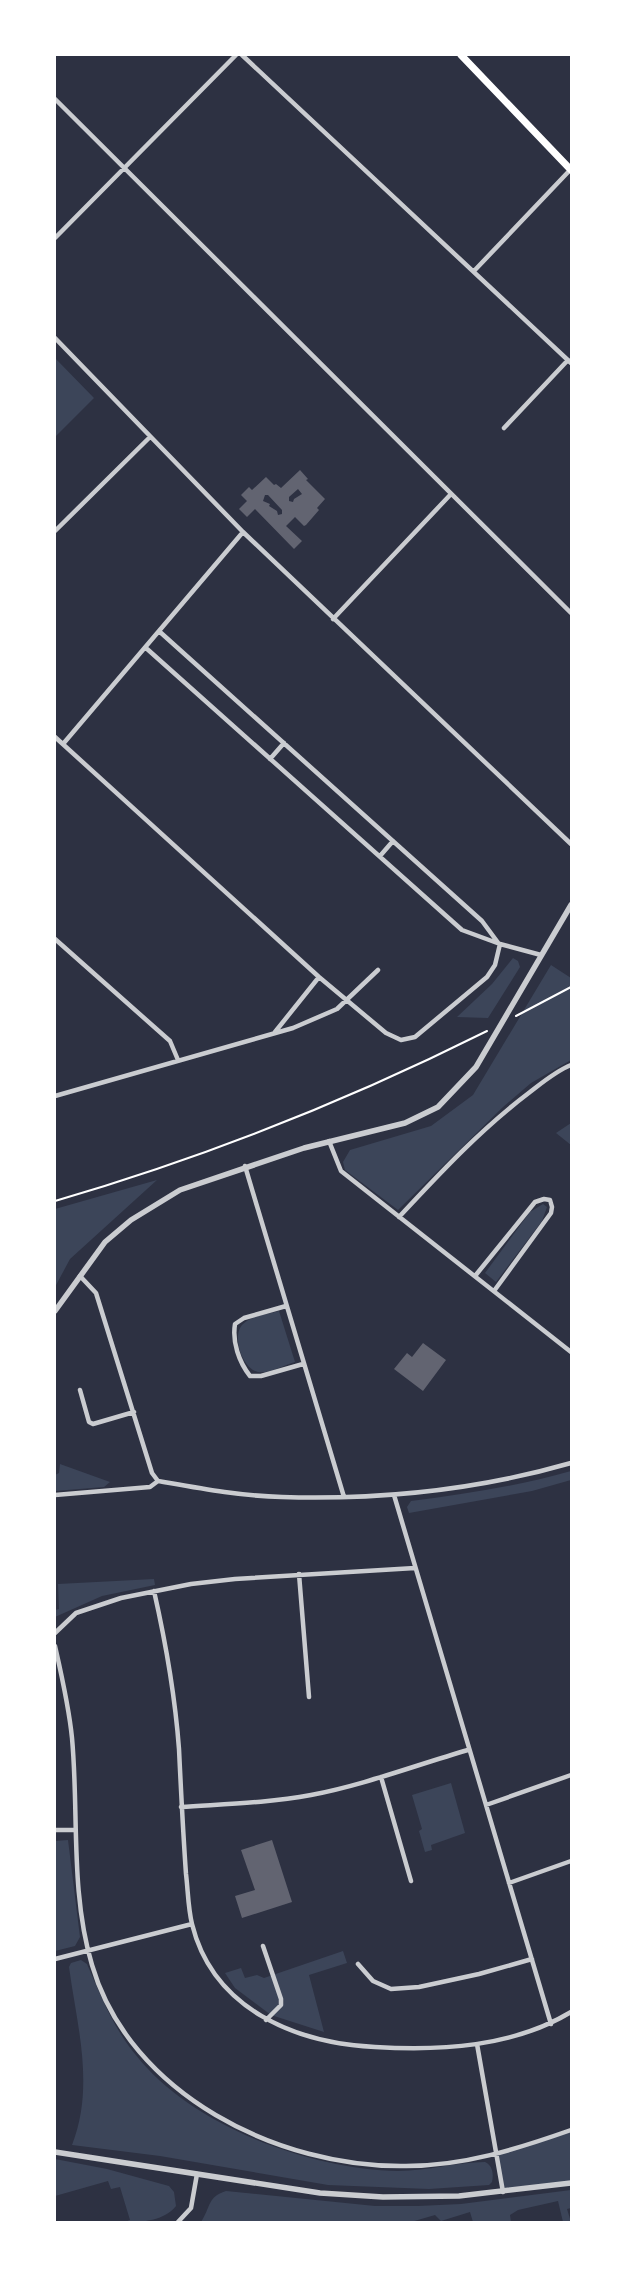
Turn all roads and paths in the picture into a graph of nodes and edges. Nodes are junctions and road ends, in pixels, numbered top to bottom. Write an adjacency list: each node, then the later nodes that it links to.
1 (236, 55): 5 (street)
2 (242, 55): 8 (street)
3 (460, 55): 6 (main road)
4 (55, 99): 5 (street)
5 (124, 167): 7 (street); 13 (street)
6 (571, 169): 8 (street)
7 (55, 238)
8 (474, 271): 10 (street)
9 (55, 338): 12 (street)
10 (570, 362): 11 (street)
11 (504, 428)
12 (150, 437): 14 (street); 15 (street)
13 (451, 494): 16 (street); 17 (street)
14 (55, 531)
15 (243, 532): 17 (street); 18 (street)
16 (571, 613)
17 (333, 619): 25 (street)
18 (160, 632): 19 (street); 21 (street)
19 (146, 648): 22 (street); 23 (street)
20 (55, 737): 22 (street)
21 (284, 743): 23 (street); 24 (street)
22 (63, 744): 32 (street)
23 (270, 759): 26 (street)
24 (393, 840): 26 (street); 29 (street)
25 (571, 844)
26 (380, 856): 29 (street)
27 (571, 905): 30 (street)
28 (55, 940): 38 (street)
29 (500, 944): 30 (street); 34 (street)
30 (541, 954): 41 (street)
31 (378, 970): 34 (street)
32 (319, 977): 34 (street); 37 (street)
33 (571, 987): 35 (path)
34 (348, 1001): 37 (street)
35 (512, 1018)
36 (488, 1030): 43 (path)
37 (275, 1032): 38 (street)
38 (178, 1060): 40 (street)
39 (571, 1065): 44 (street)
40 (55, 1096)
41 (330, 1141): 42 (street); 44 (street)
42 (245, 1166): 45 (street); 48 (street)
43 (55, 1201)
44 (399, 1218): 46 (street)
45 (80, 1276): 49 (street); 53 (street)
46 (475, 1276): 47 (street); 47 (street)
47 (494, 1291): 50 (street)
48 (286, 1306): 51 (street); 51 (street)
49 (55, 1311)
50 (571, 1352)
51 (303, 1364): 58 (street)
52 (80, 1390): 53 (street)
53 (134, 1412): 55 (street)
54 (571, 1463): 57 (street)
55 (158, 1481): 56 (street); 58 (street)
56 (55, 1494)
57 (394, 1495): 58 (street); 59 (street)
58 (344, 1496)
59 (414, 1568): 60 (street); 65 (street)
60 (299, 1574): 61 (street); 64 (street)
61 (154, 1591): 62 (street); 69 (street)
62 (55, 1632)
63 (55, 1646): 71 (street)
64 (309, 1697)
65 (468, 1750): 67 (street); 68 (street)
66 (571, 1775): 68 (street)
67 (382, 1777): 69 (street); 73 (street)
68 (486, 1805): 74 (street)
69 (181, 1807): 75 (street)
70 (55, 1830): 71 (street)
71 (74, 1830): 77 (street)
72 (571, 1861): 74 (street)
73 (411, 1881)
74 (509, 1883): 78 (street)
75 (192, 1924): 77 (street); 82 (street)
76 (263, 1946): 82 (street)
77 (89, 1952): 79 (street); 87 (street)
78 (532, 1959): 80 (street); 83 (street)
79 (55, 1960)
80 (358, 1964)
81 (571, 2012): 83 (street)
82 (266, 2020): 84 (street)
83 (551, 2024): 84 (street)
84 (477, 2044): 87 (street)
85 (571, 2130): 87 (street)
86 (55, 2152): 88 (street)
87 (496, 2155): 90 (street)
88 (197, 2174): 90 (street); 91 (street)
89 (571, 2183): 90 (street)
90 (503, 2192)
91 (178, 2222)

